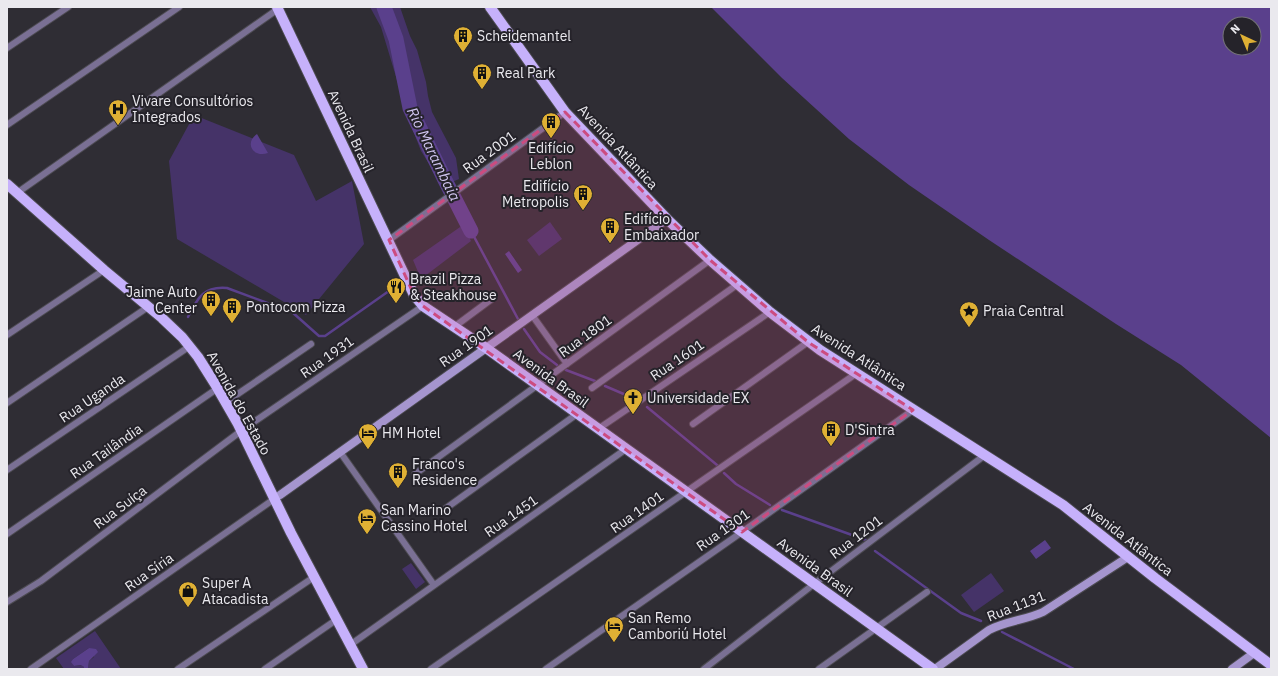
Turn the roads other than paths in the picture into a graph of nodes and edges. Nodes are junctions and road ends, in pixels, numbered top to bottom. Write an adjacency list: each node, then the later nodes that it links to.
1 (68, 7): 5 (street)
2 (179, 7): 7 (street)
3 (490, 7): 6 (main road, Avenida Atlântica)
4 (278, 8): 9 (street); 11 (main road, Avenida Brasil)
5 (7, 48)
6 (565, 112): 10 (main road, Avenida Atlântica); 11 (street, Rua 2001)
7 (7, 125)
8 (7, 184): 9 (main road, Avenida do Estado)
9 (17, 193): 13 (main road, Avenida do Estado)
10 (667, 219): 12 (main road, Avenida Atlântica); 19 (street, Rua 1901)
11 (388, 240): 16 (main road, Avenida Brasil)
12 (710, 260): 14 (main road, Avenida Atlântica); 26 (street, Rua 1801)
13 (104, 270): 17 (main road, Avenida do Estado); 21 (street)
14 (738, 284): 18 (main road, Avenida Atlântica); 30 (street)
15 (493, 298): 20 (street)
16 (423, 306): 20 (main road, Avenida Brasil); 37 (street, Rua 1931)
17 (148, 307): 24 (main road, Avenida do Estado); 31 (street)
18 (770, 312): 22 (main road, Avenida Atlântica); 36 (street, Rua 1601)
19 (532, 315): 25 (street, Rua 1901); 26 (street)
20 (454, 327): 25 (main road, Avenida Brasil)
21 (7, 335)
22 (808, 342): 27 (main road, Avenida Atlântica); 35 (street)
23 (311, 344): 32 (street)
24 (190, 346): 29 (main road, Avenida do Estado); 41 (street, Rua Uganda)
25 (486, 348): 28 (main road, Avenida Brasil); 39 (street, Rua 1901)
26 (567, 364): 28 (street, Rua 1801)
27 (857, 373): 33 (main road, Avenida Atlântica); 43 (street, Rua 1401)
28 (537, 385): 34 (main road, Avenida Brasil); 42 (street, Rua 1801)
29 (218, 388): 32 (main road, Avenida do Estado); 47 (street, Rua Tailândia)
30 (592, 388)
31 (7, 402)
32 (226, 402): 37 (main road, Avenida do Estado)
33 (914, 410): 40 (main road, Avenida Atlântica); 46 (street, Rua 1301)
34 (577, 414): 36 (main road, Avenida Brasil); 45 (street)
35 (693, 424)
36 (598, 429): 38 (main road, Avenida Brasil)
37 (243, 430): 44 (main road, Avenida do Estado); 53 (street, Rua Suíça)
38 (626, 449): 43 (main road, Avenida Brasil); 51 (street, Rua 1451)
39 (340, 452): 44 (street, Rua 1901); 51 (street)
40 (985, 455): 48 (main road, Avenida Atlântica); 50 (street, Rua 1201)
41 (7, 470)
42 (415, 474)
43 (686, 492): 46 (main road, Avenida Brasil); 63 (street, Rua 1401)
44 (277, 497): 49 (main road, Avenida do Estado); 59 (street, Rua Síria)
45 (445, 509)
46 (742, 532): 50 (main road, Avenida Brasil); 64 (street, Rua 1301)
47 (7, 534)
48 (1128, 557): 57 (main road, Avenida Atlântica); 67 (street, Rua 1131)
49 (314, 577): 54 (main road, Avenida do Estado); 60 (street)
50 (814, 584): 55 (main road, Avenida Brasil); 65 (street, Rua 1201)
51 (434, 585): 56 (street, Rua 1451)
52 (927, 592): 55 (street)
53 (7, 602)
54 (336, 620): 56 (main road, Avenida do Estado); 61 (street)
55 (876, 629): 66 (street); 67 (main road, Avenida Brasil)
56 (350, 645): 62 (main road, Avenida do Estado)
57 (1254, 653): 58 (main road, Avenida Atlântica); 68 (street)
58 (1271, 665)
59 (31, 669)
60 (178, 669)
61 (265, 669)
62 (363, 669)
63 (431, 669)
64 (546, 669)
65 (704, 669)
66 (819, 669)
67 (934, 669)
68 (1232, 669)

